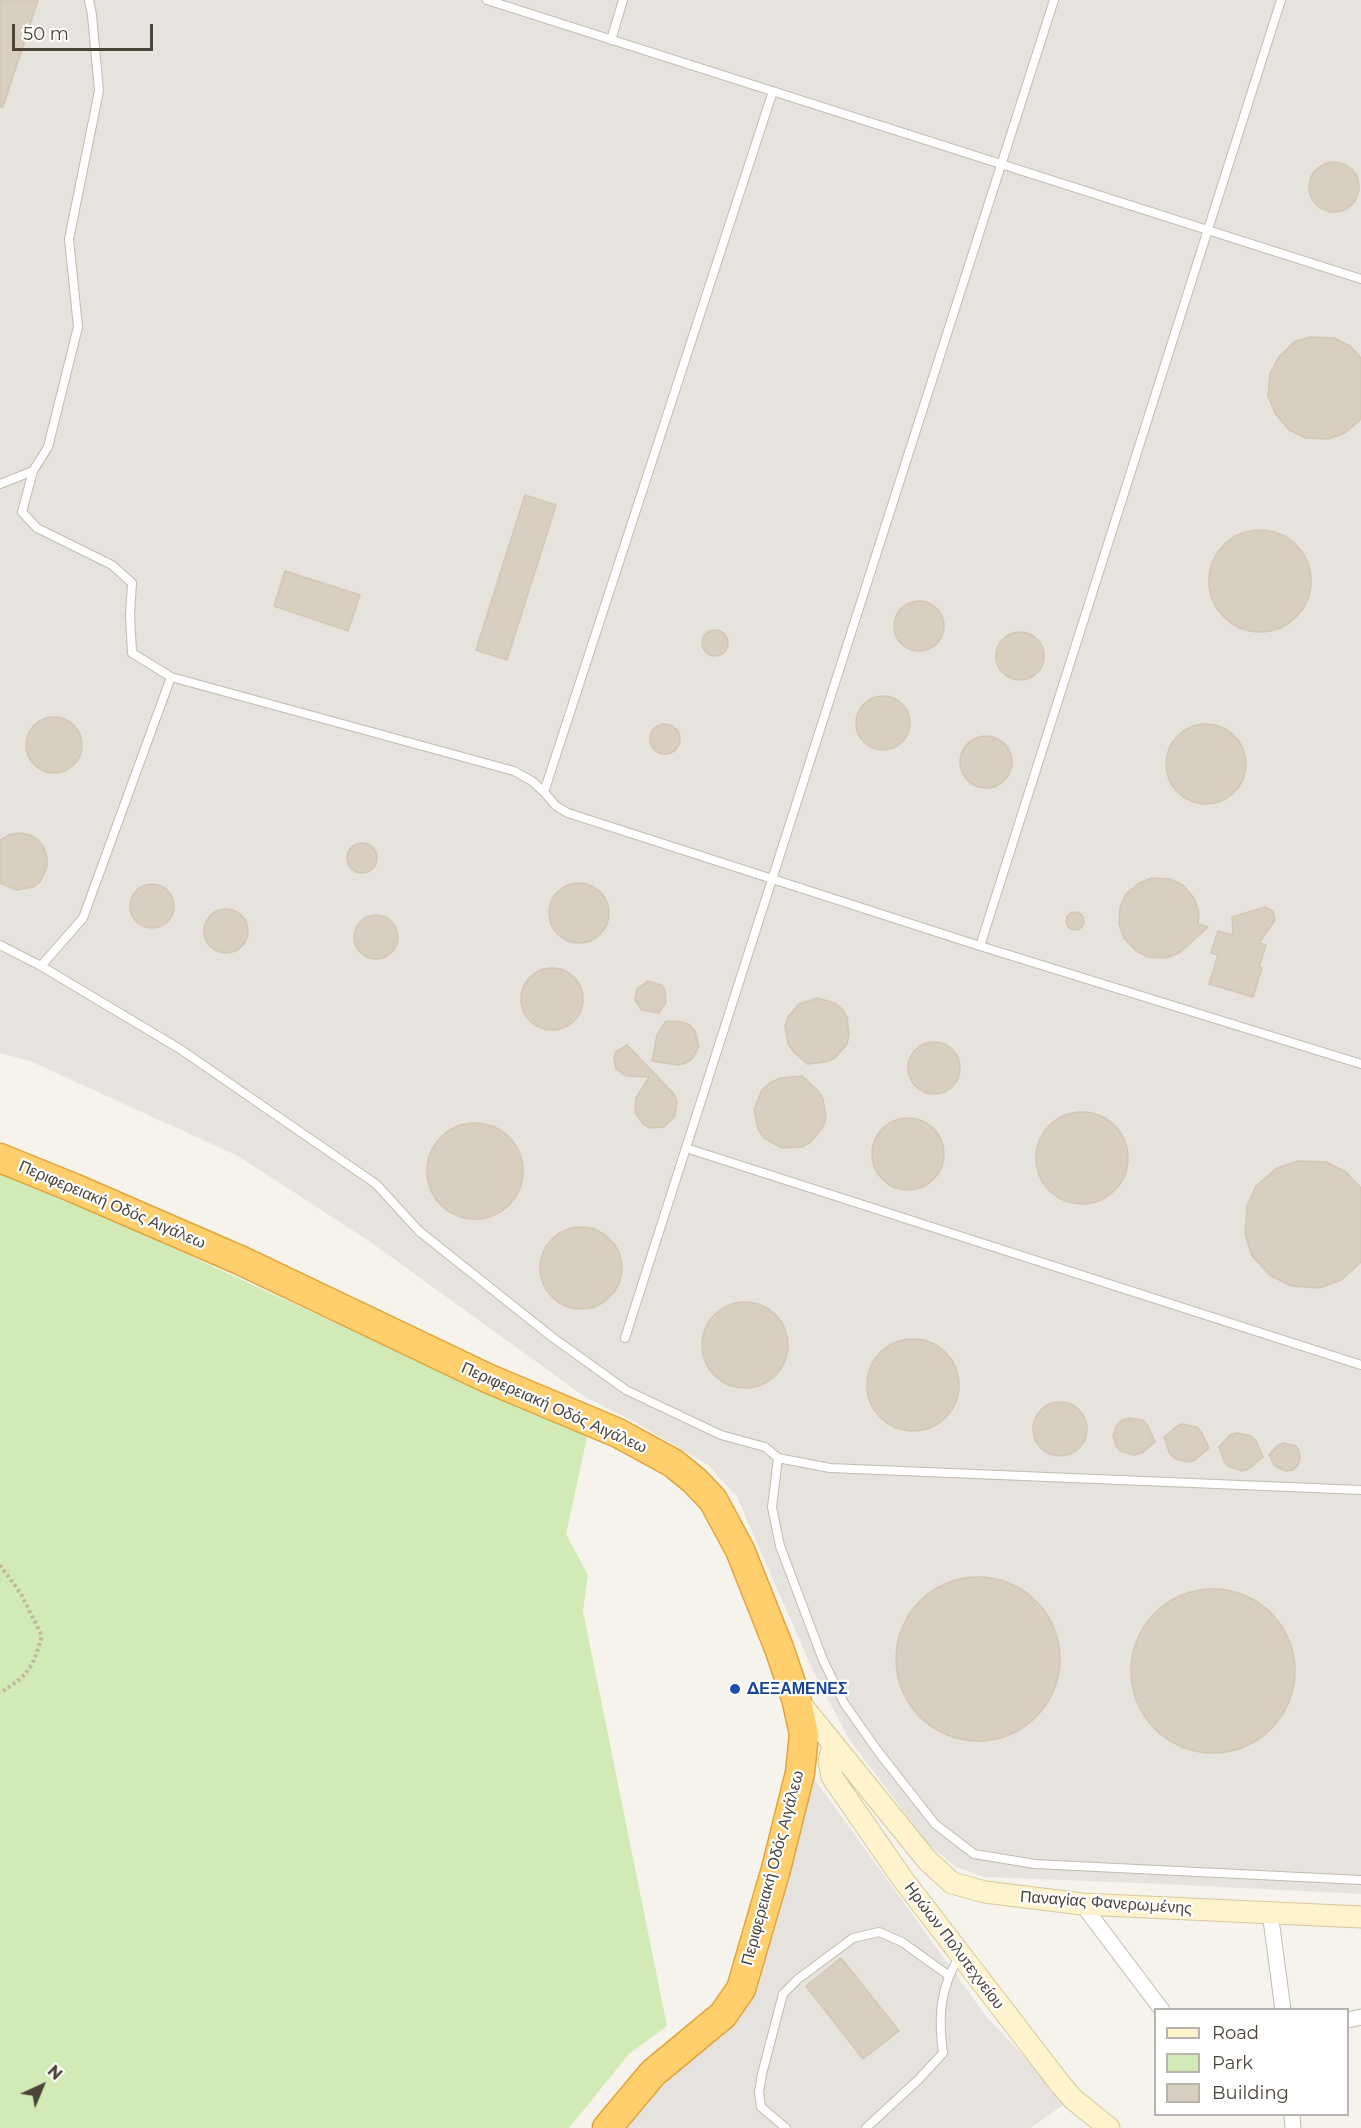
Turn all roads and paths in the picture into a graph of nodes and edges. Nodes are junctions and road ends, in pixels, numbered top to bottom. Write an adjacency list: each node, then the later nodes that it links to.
1 (88, 0): 11 (lane)
2 (487, 0): 6 (lane)
3 (623, 0): 6 (lane)
4 (1054, 0): 8 (lane)
5 (1281, 0): 9 (lane)
6 (611, 39): 7 (lane)
7 (773, 91): 8 (lane); 14 (lane)
8 (1002, 164): 9 (lane); 15 (lane)
9 (1208, 230): 10 (lane); 17 (lane)
10 (1361, 279)
11 (33, 471): 12 (lane); 13 (lane)
12 (0, 484)
13 (171, 677): 14 (lane); 18 (lane)
14 (544, 792): 15 (lane)
15 (771, 879): 17 (lane); 20 (lane)
16 (0, 945): 18 (lane)
17 (980, 946): 19 (lane)
18 (41, 966): 24 (lane)
19 (1361, 1064)
20 (686, 1148): 22 (lane); 23 (lane)
21 (0, 1158): 28 (highway, Περιφερειακή Οδός Αιγάλεω)
22 (625, 1338)
23 (1361, 1365)
24 (778, 1458): 25 (lane); 30 (lane)
25 (1361, 1491)
26 (0, 1565): 27 (path)
27 (0, 1693)
28 (796, 1698): 29 (main road, Παναγίας Φανερωμένης); 38 (highway, Περιφερειακή Οδός Αιγάλεω)
29 (833, 1746): 31 (main road, Παναγίας Φανερωμένης); 34 (main road, Ηρώων Πολυτεχνείου)
30 (1361, 1880)
31 (1082, 1904): 32 (main road, Παναγίας Φανερωμένης); 36 (street)
32 (1270, 1912): 33 (main road, Παναγίας Φανερωμένης); 37 (street)
33 (1361, 1917)
34 (961, 1954): 35 (lane); 41 (main road, Ηρώων Πολυτεχνείου)
35 (948, 1975): 39 (lane); 40 (lane)
36 (1160, 2008)
37 (1283, 2008)
38 (607, 2128)
39 (786, 2128)
40 (866, 2128)
41 (1109, 2128)

